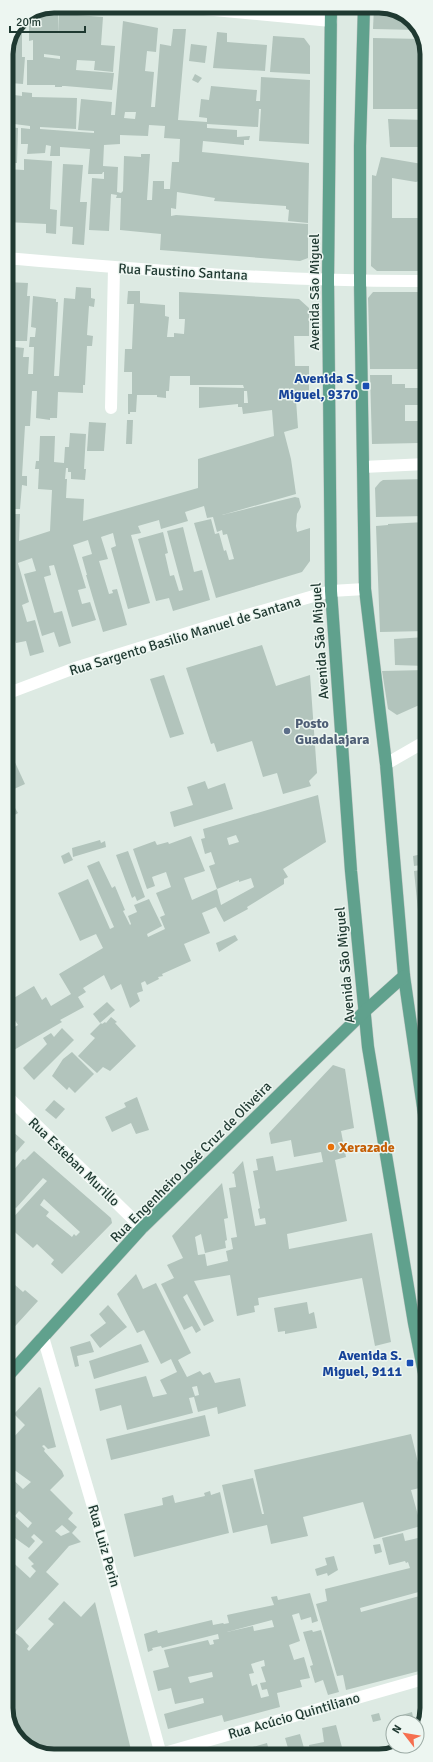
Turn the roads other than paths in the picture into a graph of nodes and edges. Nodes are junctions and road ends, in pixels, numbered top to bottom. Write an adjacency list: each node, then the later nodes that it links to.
1 (246, 13): 4 (street)
2 (331, 13): 4 (main road, Avenida São Miguel)
3 (364, 13): 8 (main road)
4 (331, 21): 7 (main road, Avenida São Miguel)
5 (13, 259): 6 (street, Rua Faustino Santana)
6 (114, 268): 7 (street, Rua Faustino Santana); 10 (street)
7 (328, 280): 8 (street, Rua Faustino Santana); 14 (main road, Avenida São Miguel)
8 (360, 281): 9 (street, Rua Faustino Santana); 12 (main road)
9 (420, 281)
10 (111, 408)
11 (420, 464): 12 (street)
12 (363, 467): 13 (main road)
13 (365, 589): 14 (street, Rua Sargento Basilio Manuel de Santana); 17 (main road)
14 (331, 591): 15 (street, Rua Sargento Basilio Manuel de Santana); 19 (main road, Avenida São Miguel)
15 (13, 691)
16 (420, 744): 17 (street)
17 (386, 764): 18 (main road)
18 (404, 976): 19 (main road, Rua Engenheiro José Cruz de Oliveira); 20 (main road)
19 (364, 1012): 22 (main road, Rua Engenheiro José Cruz de Oliveira); 24 (main road, Avenida São Miguel)
20 (420, 1087)
21 (13, 1102): 22 (street, Rua Esteban Murillo)
22 (142, 1228): 23 (main road, Rua Engenheiro José Cruz de Oliveira)
23 (43, 1337): 25 (main road, Rua Engenheiro José Cruz de Oliveira); 27 (street, Rua Luiz Perin)
24 (420, 1352)
25 (13, 1370)
26 (420, 1680): 28 (street, Rua Acúcio Quintiliano)
27 (159, 1749)
28 (182, 1749)

